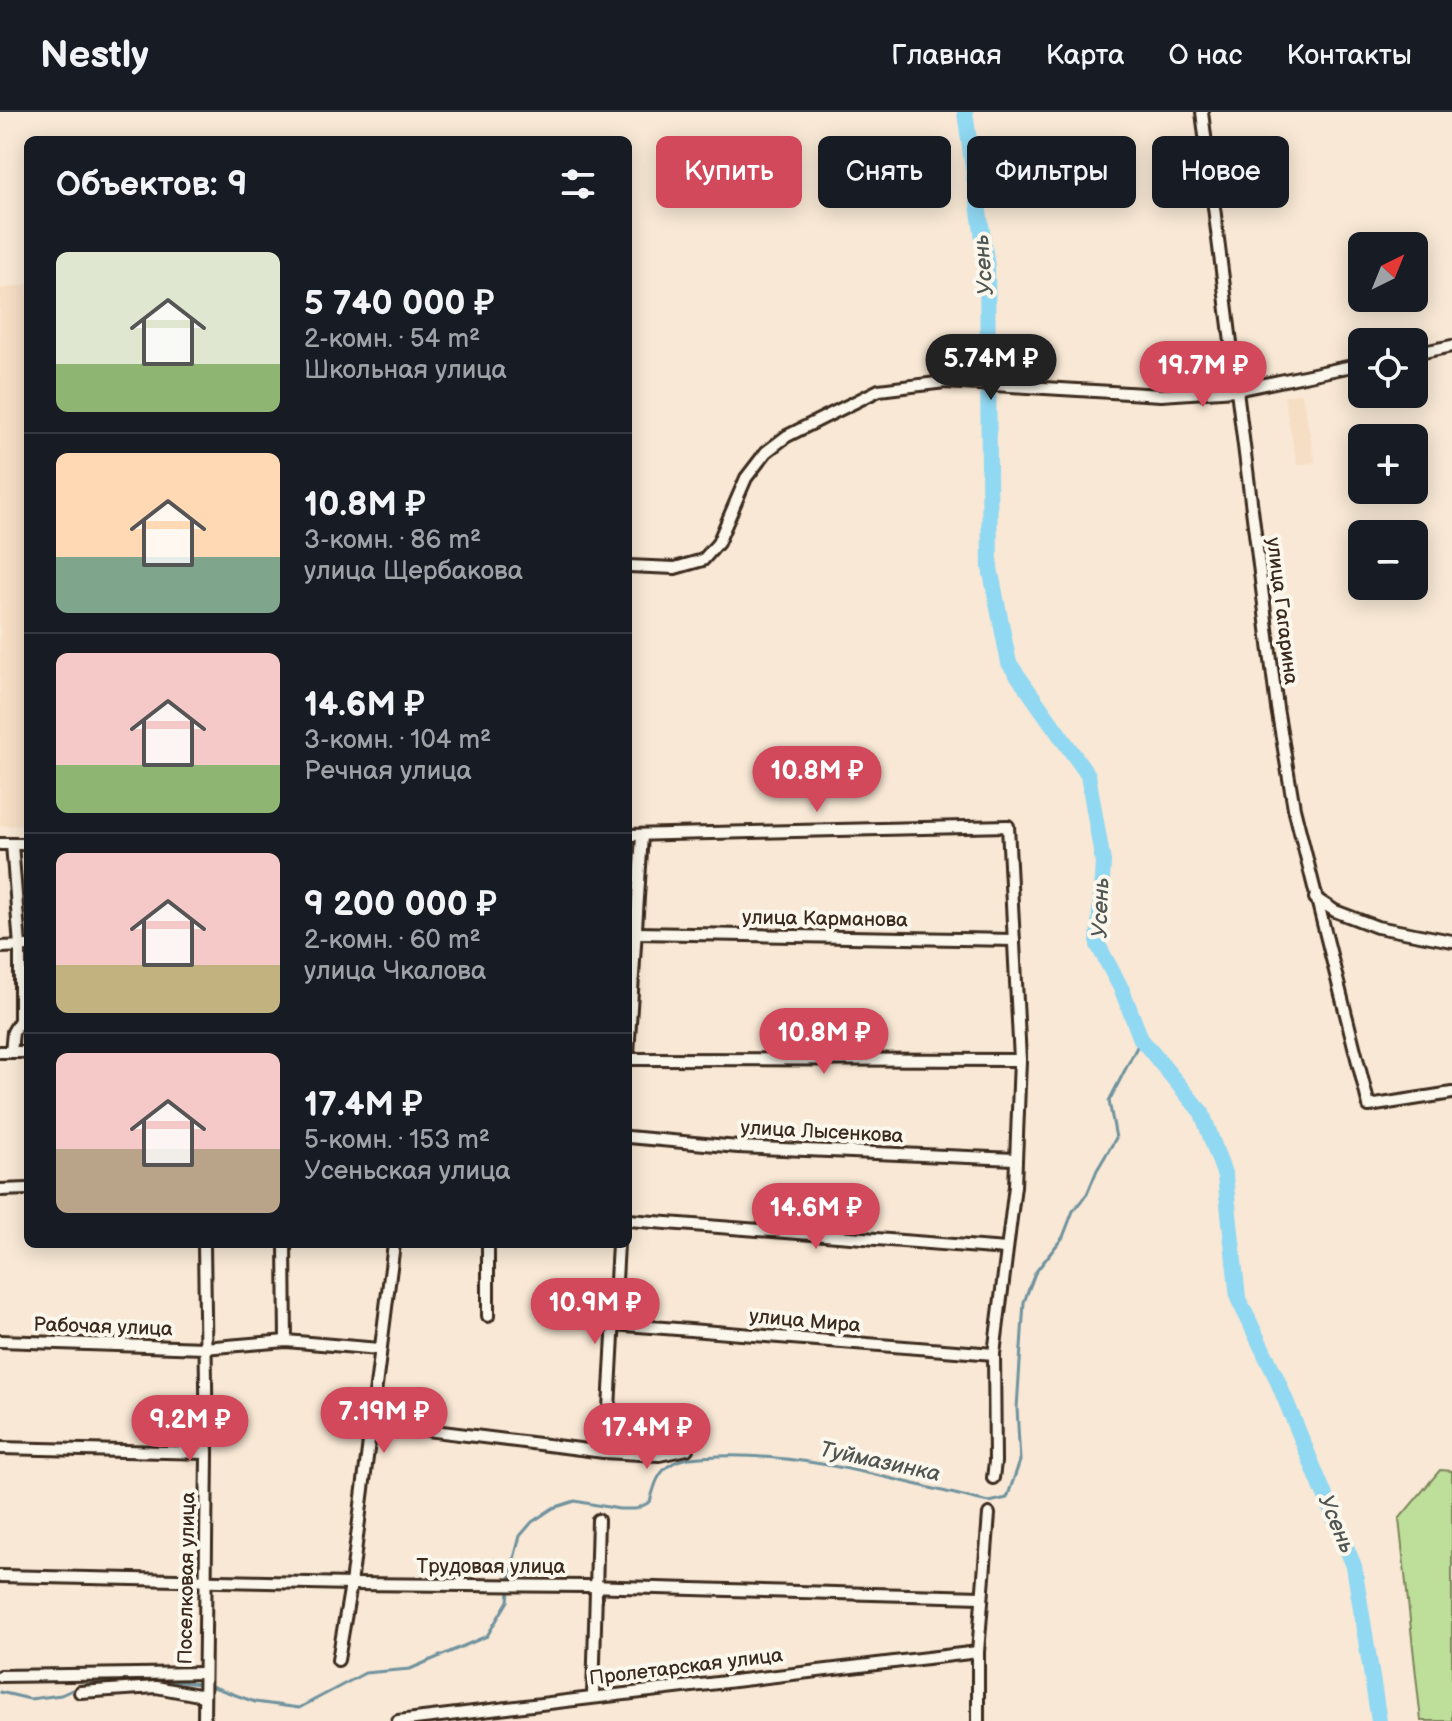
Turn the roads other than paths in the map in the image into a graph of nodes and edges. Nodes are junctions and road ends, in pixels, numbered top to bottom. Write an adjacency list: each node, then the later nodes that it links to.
1 (1202, 112): 5 (street, улица Гагарина)
2 (1452, 346): 3 (street)
3 (1428, 351)
4 (1348, 367): 5 (street)
5 (1236, 390): 6 (street); 10 (street, улица Гагарина)
6 (632, 566)
7 (632, 835): 8 (street)
8 (642, 835): 11 (street); 12 (street)
9 (6, 844): 14 (street)
10 (1315, 898): 13 (street); 20 (street, улица Гагарина)
11 (636, 933): 12 (street, улица Карманова); 16 (street)
12 (1014, 940): 19 (street)
13 (1452, 941)
14 (24, 946): 15 (street); 17 (street)
15 (0, 947)
16 (632, 995)
17 (6, 1052)
18 (632, 1057): 19 (street)
19 (1020, 1060): 22 (street)
20 (1452, 1093)
21 (632, 1137): 22 (street, улица Лысенкова)
22 (1015, 1159): 31 (street)
23 (24, 1189): 24 (street)
24 (0, 1190)
25 (632, 1220): 31 (street)
26 (204, 1248): 36 (street, Поселковая улица)
27 (285, 1248): 35 (street)
28 (393, 1248): 37 (street)
29 (488, 1248): 32 (street)
30 (618, 1248): 33 (street)
31 (1006, 1249): 38 (street)
32 (488, 1316)
33 (613, 1324): 38 (street, улица Мира); 42 (street)
34 (0, 1341): 36 (street, Рабочая улица)
35 (286, 1341): 36 (street, Рабочая улица); 37 (street, Рабочая улица)
36 (204, 1348): 43 (street, Поселковая улица)
37 (379, 1349): 39 (street)
38 (994, 1354): 44 (street)
39 (370, 1423): 42 (street); 49 (street)
40 (0, 1448): 43 (street)
41 (687, 1449): 42 (street)
42 (604, 1452)
43 (207, 1453): 48 (street, Поселковая улица)
44 (993, 1478)
45 (989, 1514): 51 (street)
46 (598, 1520): 50 (street)
47 (0, 1576): 48 (street, Трудовая улица)
48 (205, 1581): 49 (street, Трудовая улица); 55 (street, Поселковая улица)
49 (351, 1584): 50 (street, Трудовая улица); 53 (street)
50 (596, 1586): 51 (street, Трудовая улица); 57 (street)
51 (982, 1597): 52 (street)
52 (978, 1652): 57 (street, Пролетарская улица); 61 (street)
53 (338, 1660)
54 (0, 1676): 55 (street)
55 (204, 1685): 56 (street); 59 (street, Поселковая улица)
56 (80, 1692)
57 (593, 1696): 58 (street, Пролетарская улица)
58 (462, 1717): 60 (street, Пролетарская улица)
59 (204, 1721)
60 (398, 1721)
61 (978, 1721)

